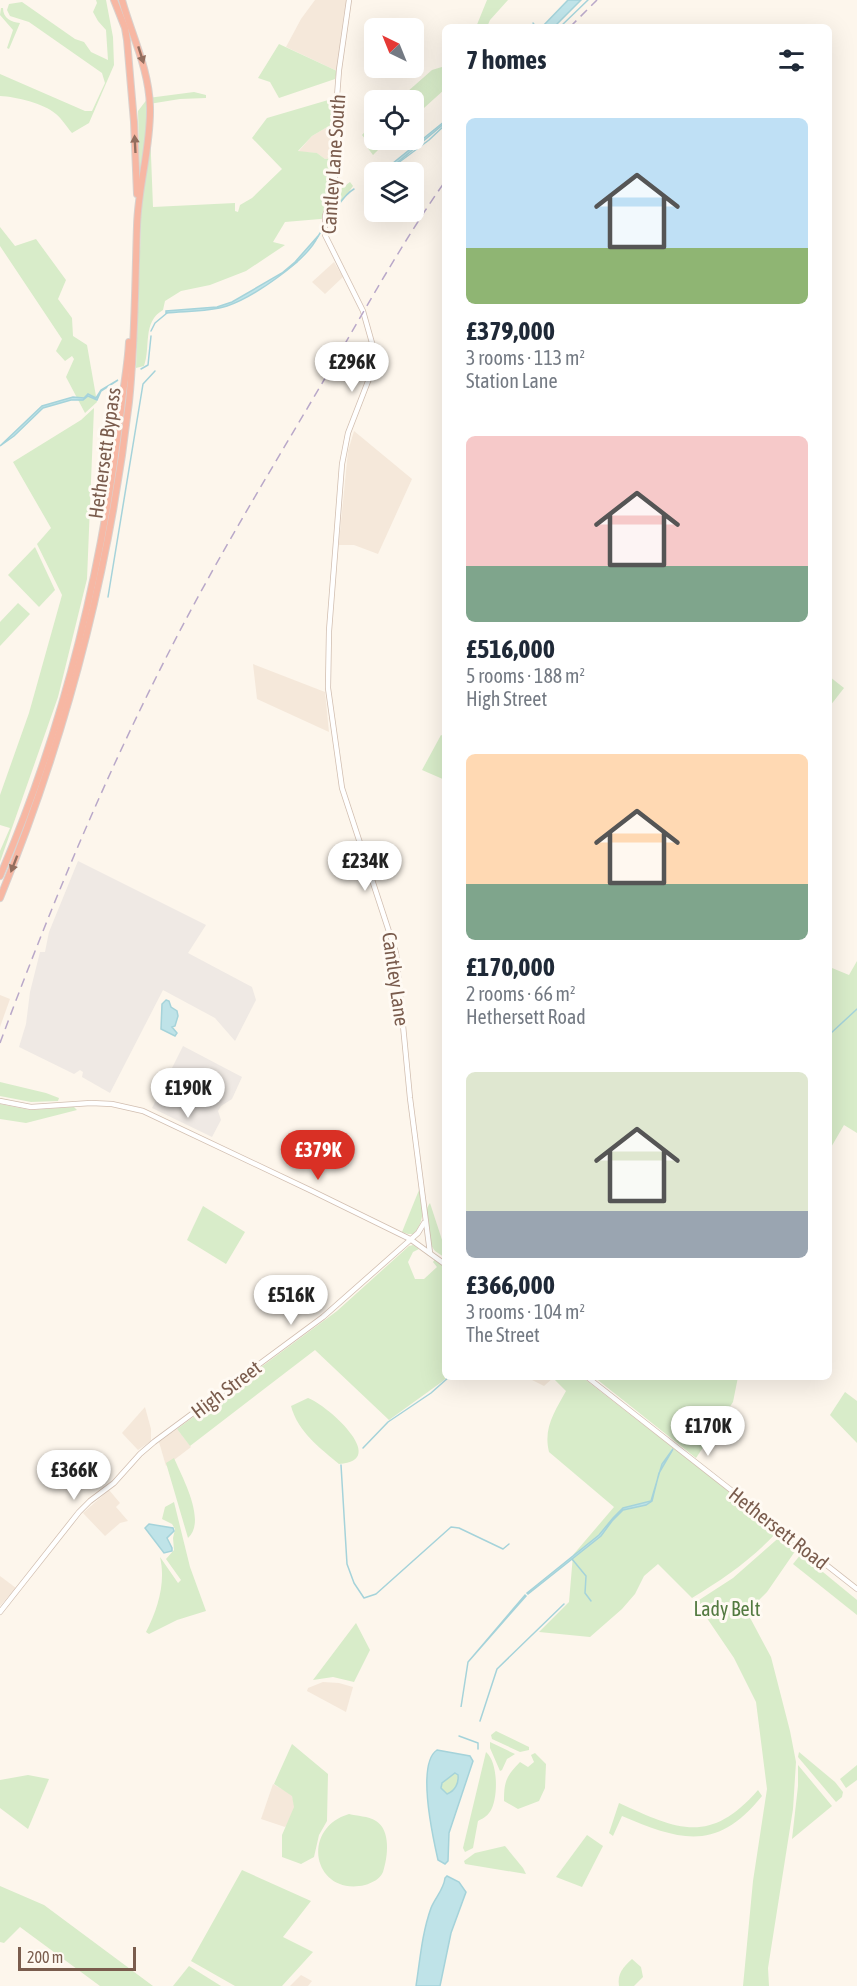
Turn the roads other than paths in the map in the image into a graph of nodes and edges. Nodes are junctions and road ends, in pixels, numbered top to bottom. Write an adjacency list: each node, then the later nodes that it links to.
1 (114, 0): 5 (highway, Hethersett Bypass, one-way to 1)
2 (122, 0): 6 (highway, Hethersett Bypass, one-way to 6)
3 (349, 0): 4 (street, Cantley Lane South)
4 (334, 565): 8 (street, Cantley Lane)
5 (0, 876)
6 (0, 898)
7 (0, 1101): 9 (street)
8 (425, 1221): 9 (street); 10 (street, Cantley Lane)
9 (410, 1239): 10 (street); 14 (street, High Street)
10 (430, 1253): 11 (street)
11 (442, 1262)
12 (591, 1380): 13 (street, Hethersett Road)
13 (857, 1590)
14 (0, 1612)

